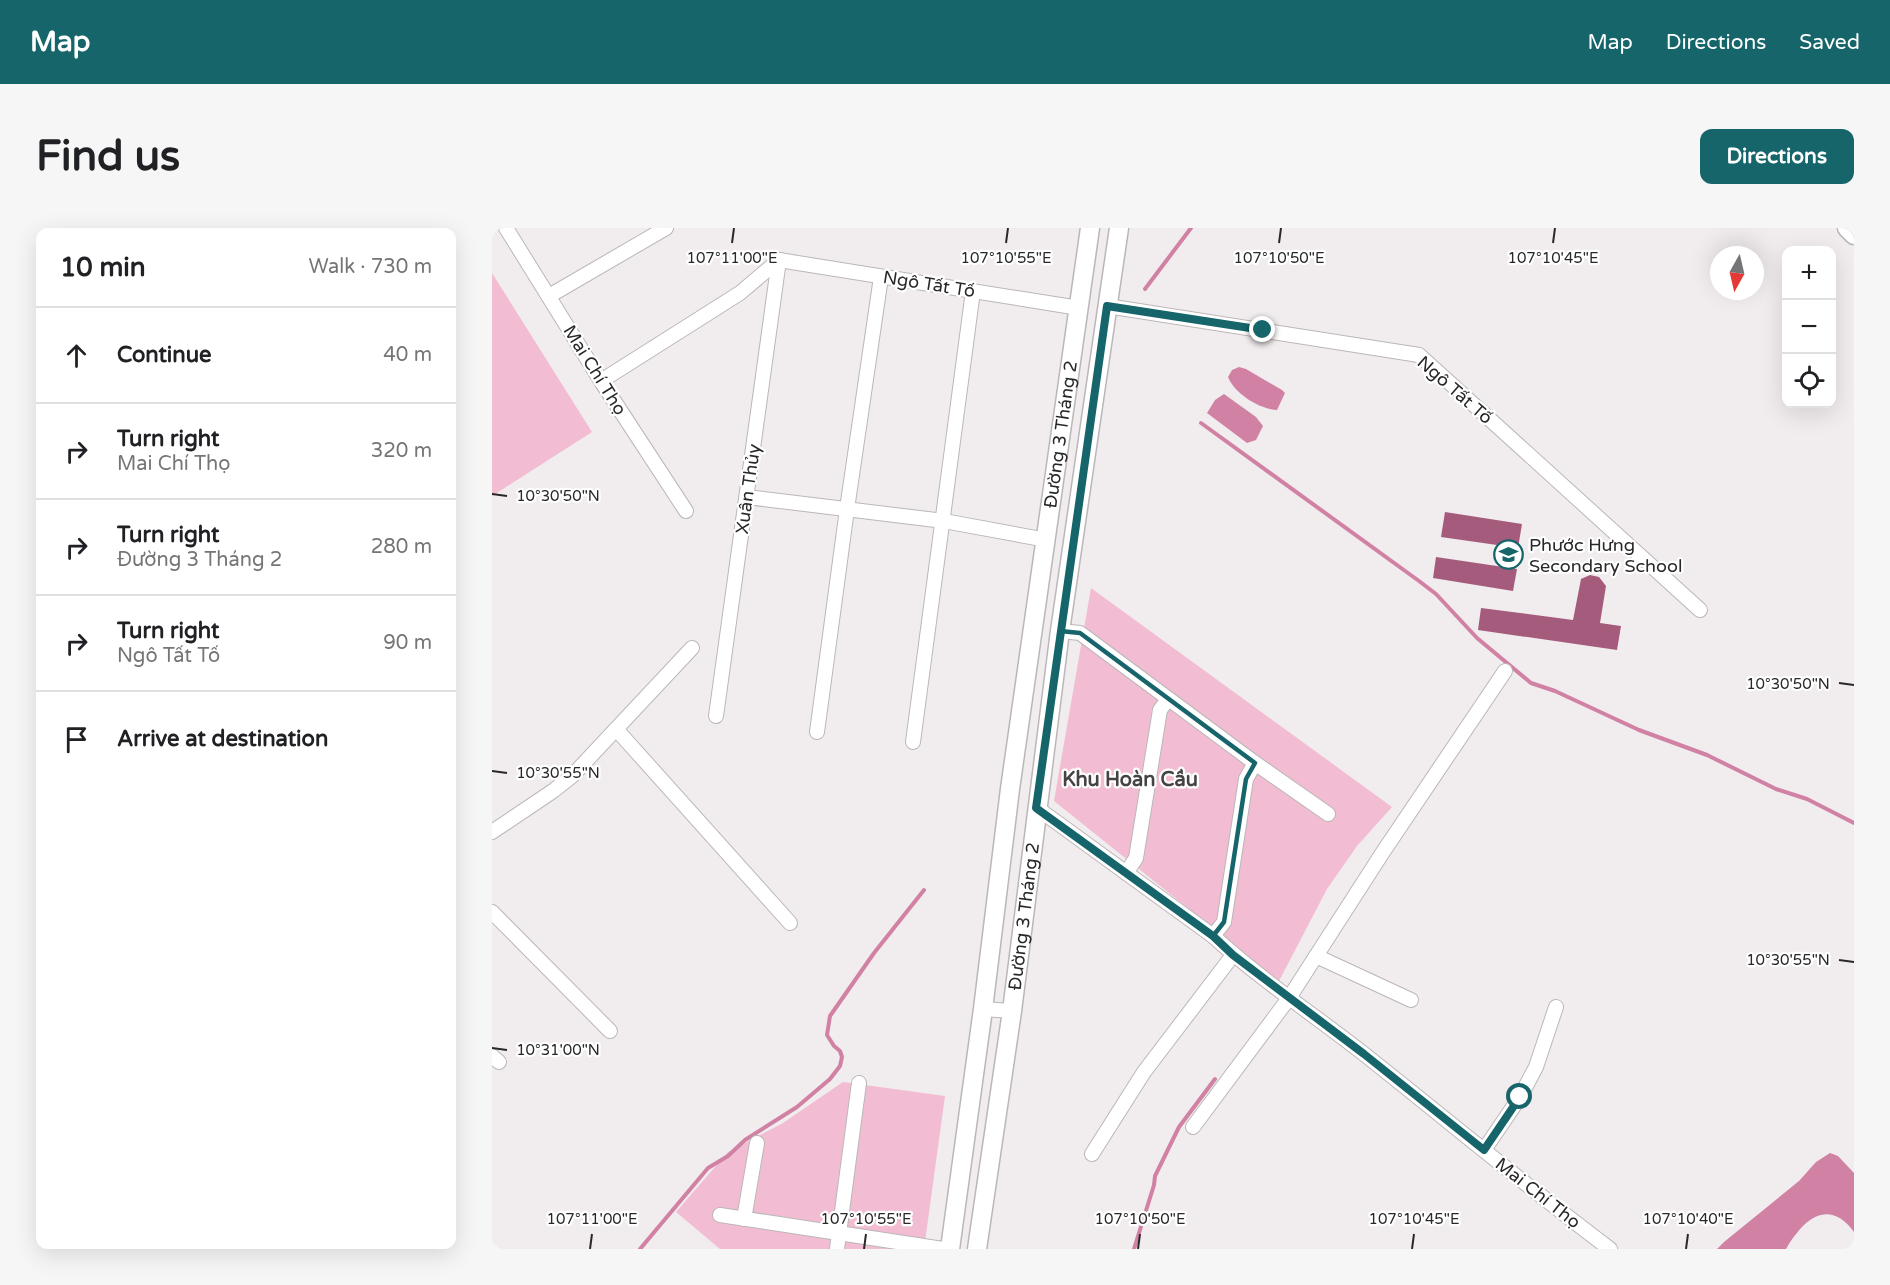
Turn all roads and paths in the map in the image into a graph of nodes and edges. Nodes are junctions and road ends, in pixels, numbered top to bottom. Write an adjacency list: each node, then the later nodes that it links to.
1 (506, 228): 10 (street, Mai Chí Thọ)
2 (666, 228): 10 (street)
3 (1090, 228): 12 (main road, Đường 3 Tháng 2)
4 (1119, 228): 11 (main road, Đường 3 Tháng 2)
5 (1847, 228): 6 (main road)
6 (1854, 235)
7 (778, 260): 8 (street, Ngô Tất Tố); 13 (street); 14 (street, Xuân Thủy)
8 (881, 277): 9 (street, Ngô Tất Tố); 15 (street)
9 (973, 291): 12 (street, Ngô Tất Tố); 17 (street)
10 (549, 296): 13 (street, Mai Chí Thọ)
11 (1107, 306): 19 (street, Ngô Tất Tố); 20 (main road, Đường 3 Tháng 2)
12 (1079, 308): 18 (main road, Đường 3 Tháng 2)
13 (602, 381): 16 (street, Mai Chí Thọ)
14 (747, 497): 15 (street); 24 (street, Xuân Thủy)
15 (847, 510): 17 (street); 26 (street)
16 (686, 511)
17 (944, 521): 18 (street); 27 (street)
18 (1047, 540): 41 (main road, Đường 3 Tháng 2)
19 (1700, 610)
20 (1060, 631): 23 (street); 29 (main road, Đường 3 Tháng 2)
21 (692, 648): 25 (street)
22 (1505, 671): 37 (street)
23 (1168, 699): 28 (street); 32 (street)
24 (716, 716)
25 (616, 729): 31 (street); 34 (street)
26 (817, 732)
27 (913, 742)
28 (1256, 763): 30 (street); 35 (street)
29 (1036, 808): 32 (street, Mai Chí Thọ); 42 (main road, Đường 3 Tháng 2)
30 (1328, 814)
31 (492, 832)
32 (1126, 873): 35 (street, Mai Chí Thọ)
33 (492, 912): 43 (street)
34 (790, 923)
35 (1213, 936): 36 (street, Mai Chí Thọ)
36 (1233, 955): 38 (street, Mai Chí Thọ); 48 (street)
37 (1316, 956): 38 (street); 39 (street)
38 (1289, 998): 45 (street); 47 (street, Mai Chí Thọ)
39 (1411, 1000)
40 (1556, 1006): 47 (street)
41 (983, 1009): 42 (street); 54 (main road, Đường 3 Tháng 2)
42 (1012, 1011): 55 (main road, Đường 3 Tháng 2)
43 (610, 1031)
44 (859, 1083): 51 (street)
45 (1193, 1127)
46 (758, 1143): 50 (street)
47 (1484, 1150): 56 (street, Mai Chí Thọ)
48 (1092, 1154)
49 (720, 1215): 50 (street)
50 (744, 1219): 51 (street)
51 (839, 1233): 52 (street); 53 (street)
52 (837, 1249)
53 (943, 1249)
54 (950, 1249)
55 (977, 1249)
56 (1610, 1249)

